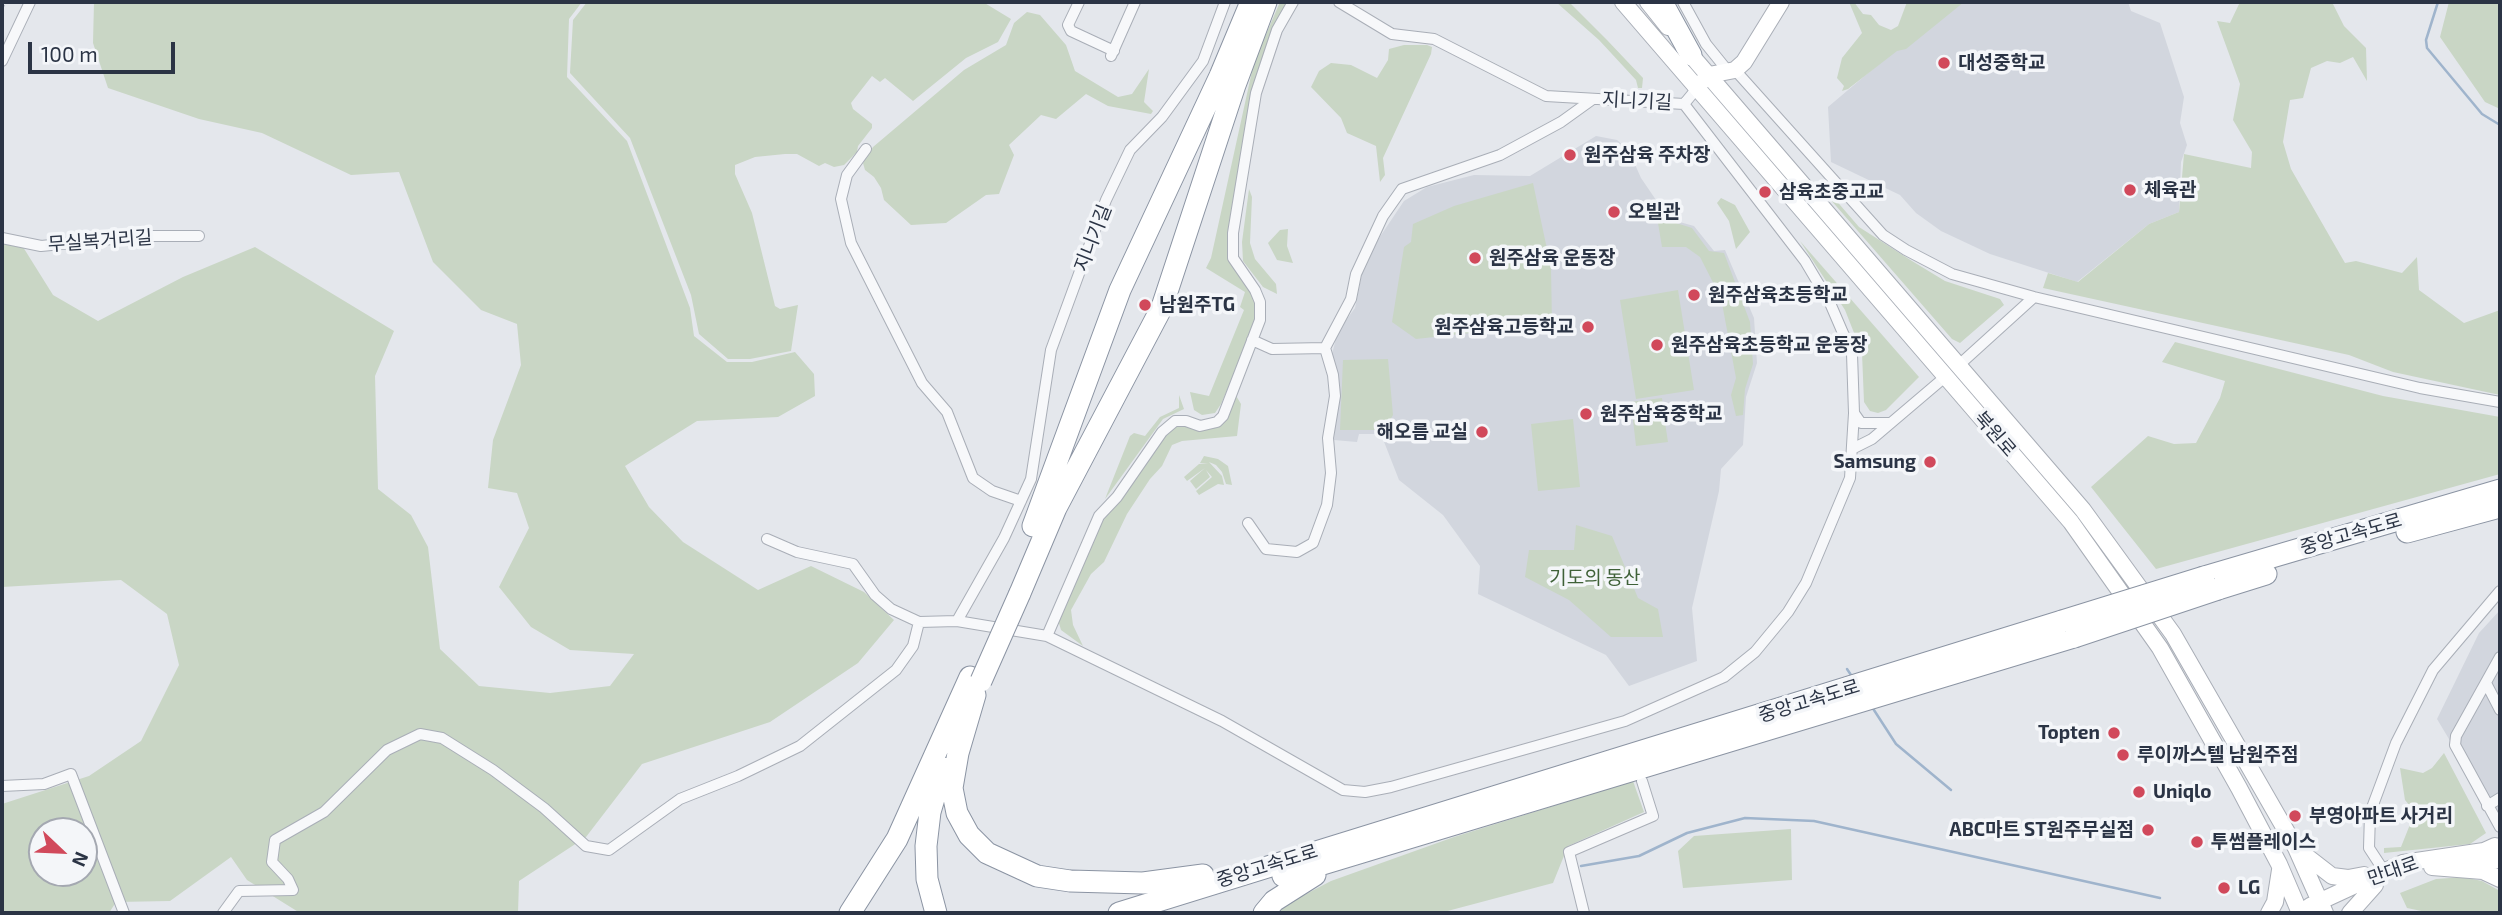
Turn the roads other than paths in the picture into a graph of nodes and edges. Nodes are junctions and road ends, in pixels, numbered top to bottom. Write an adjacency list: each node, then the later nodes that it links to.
1 (30, 2): 15 (street)
2 (1079, 2): 3 (street)
3 (1135, 2)
4 (1224, 2): 33 (street, 지니기길)
5 (1251, 2): 39 (highway)
6 (1266, 2): 39 (highway)
7 (1293, 2): 24 (street)
8 (1339, 2): 18 (street, 지니기길)
9 (1623, 2): 17 (street, 북원로)
10 (1648, 2): 14 (street, 북원로)
11 (1662, 2): 14 (highway)
12 (1684, 2): 16 (street)
13 (1781, 2): 16 (street)
14 (1691, 55): 17 (street, 북원로)
15 (2, 61)
16 (1731, 70): 17 (street); 23 (street)
17 (1703, 81): 19 (street, 지니기길); 26 (street, 북원로); 27 (street, 북원로)
18 (1593, 99): 19 (street, 지니기길); 25 (street)
19 (1684, 104): 29 (street)
20 (866, 149): 33 (street)
21 (199, 236): 22 (street, 무실복거리길)
22 (2, 238)
23 (2034, 297): 26 (street); 28 (street)
24 (1252, 340): 25 (street); 42 (street)
25 (1325, 348): 35 (street)
26 (1959, 365): 27 (street); 54 (street, 북원로)
27 (1945, 377): 30 (street); 58 (street, 북원로)
28 (2500, 402)
29 (1854, 413): 30 (street); 31 (street)
30 (1890, 424): 31 (street)
31 (1852, 449): 42 (street)
32 (2500, 490): 37 (highway, 중앙고속도로)
33 (1021, 501): 40 (street, 지니기길)
34 (2500, 507): 37 (highway, 중앙고속도로)
35 (1248, 523)
36 (767, 539): 41 (street)
37 (2211, 583): 46 (highway, 중앙고속도로, bridge)
38 (2500, 591): 60 (street)
39 (1013, 592): 44 (highway)
40 (957, 621): 41 (street); 42 (street)
41 (919, 622): 64 (street)
42 (1047, 636)
43 (2500, 657): 45 (street)
44 (975, 684): 48 (highway); 57 (highway); 67 (highway)
45 (2486, 684): 47 (street); 52 (street)
46 (1832, 702): 56 (highway, 중앙고속도로); 57 (highway, 중앙고속도로)
47 (2500, 710)
48 (929, 774): 65 (highway); 66 (highway)
49 (1643, 782): 71 (street)
50 (2, 786): 63 (street)
51 (2500, 798): 52 (street)
52 (2487, 806): 53 (street)
53 (2500, 827)
54 (2295, 848): 60 (street); 62 (street, 북원로)
55 (2499, 850): 59 (street, 만대로); 60 (street, 만대로)
56 (1372, 851): 69 (highway, 중앙고속도로); 70 (highway)
57 (1288, 859): 68 (highway, 중앙고속도로)
58 (2279, 864): 72 (street); 73 (street, 북원로)
59 (2432, 867): 60 (street, 만대로); 61 (street)
60 (2379, 877): 62 (street, 만대로); 74 (street)
61 (2500, 879)
62 (2323, 910): 73 (street, 만대로)
63 (124, 913)
64 (223, 913)
65 (850, 913)
66 (925, 913)
67 (936, 913)
68 (1119, 913)
69 (1157, 913)
70 (1264, 913)
71 (1584, 913)
72 (2269, 913)
73 (2298, 913)
74 (2350, 913)

